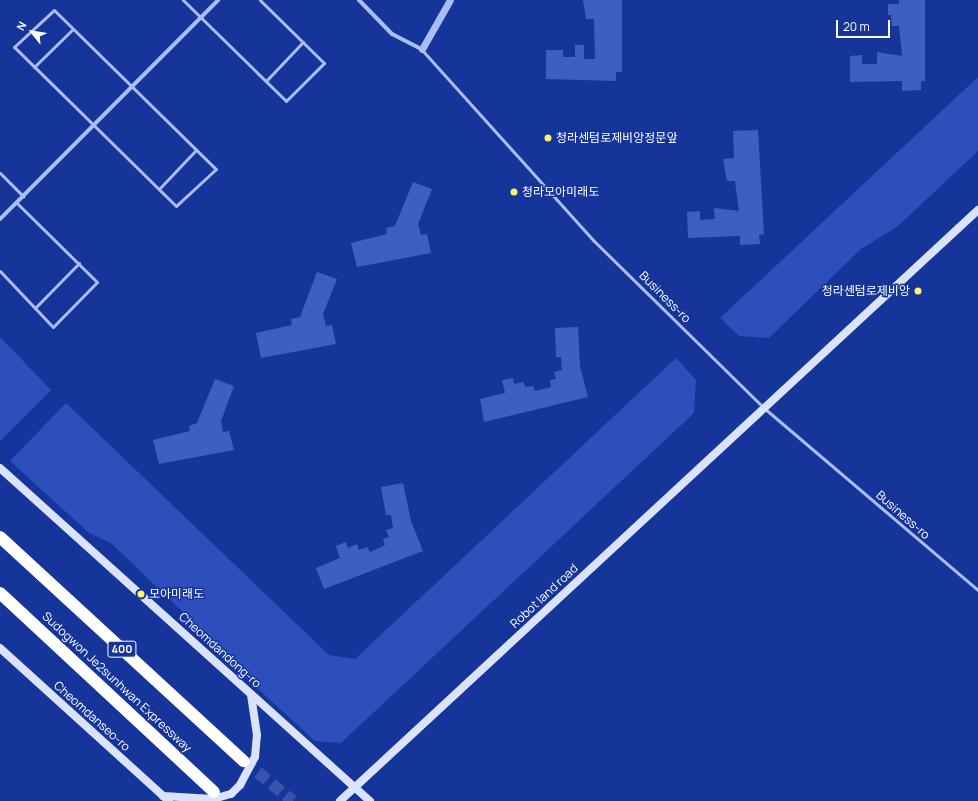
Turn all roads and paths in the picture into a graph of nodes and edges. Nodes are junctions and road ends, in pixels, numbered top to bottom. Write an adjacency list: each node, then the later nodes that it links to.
1 (183, 0): 6 (lane)
2 (218, 0): 6 (street)
3 (260, 0): 8 (lane)
4 (359, 0): 9 (street, Business-ro)
5 (450, 0): 9 (street)
6 (201, 18): 11 (lane); 12 (street)
7 (73, 29): 10 (lane); 10 (lane); 12 (lane)
8 (303, 42): 11 (lane); 11 (lane)
9 (422, 49): 24 (lane, Business-ro)
10 (34, 67): 13 (lane)
11 (266, 82)
12 (132, 86): 13 (street); 14 (lane)
13 (94, 125): 16 (lane); 17 (street)
14 (196, 150): 16 (lane); 16 (lane)
15 (0, 173): 17 (lane)
16 (159, 189)
17 (23, 196): 18 (street)
18 (16, 202): 20 (street); 21 (lane)
19 (978, 210): 24 (main road, Robot land road)
20 (0, 219)
21 (79, 264): 23 (lane); 23 (lane)
22 (0, 271): 23 (lane)
23 (35, 308)
24 (764, 408): 27 (lane, Business-ro); 32 (main road, Robot land road)
25 (0, 468): 30 (main road, Cheomdandong-ro)
26 (0, 537): 31 (highway, 400)
27 (978, 590)
28 (0, 593): 33 (highway, Sudogwon Je2sunhwan Expressway)
29 (0, 648): 34 (main road, Cheomdanseo-ro)
30 (251, 695): 32 (main road, Cheomdandong-ro); 34 (main road)
31 (244, 761)
32 (354, 788): 35 (main road, Robot land road); 36 (main road, Cheomdandong-ro)
33 (214, 792)
34 (166, 798)
35 (340, 801)
36 (370, 801)

